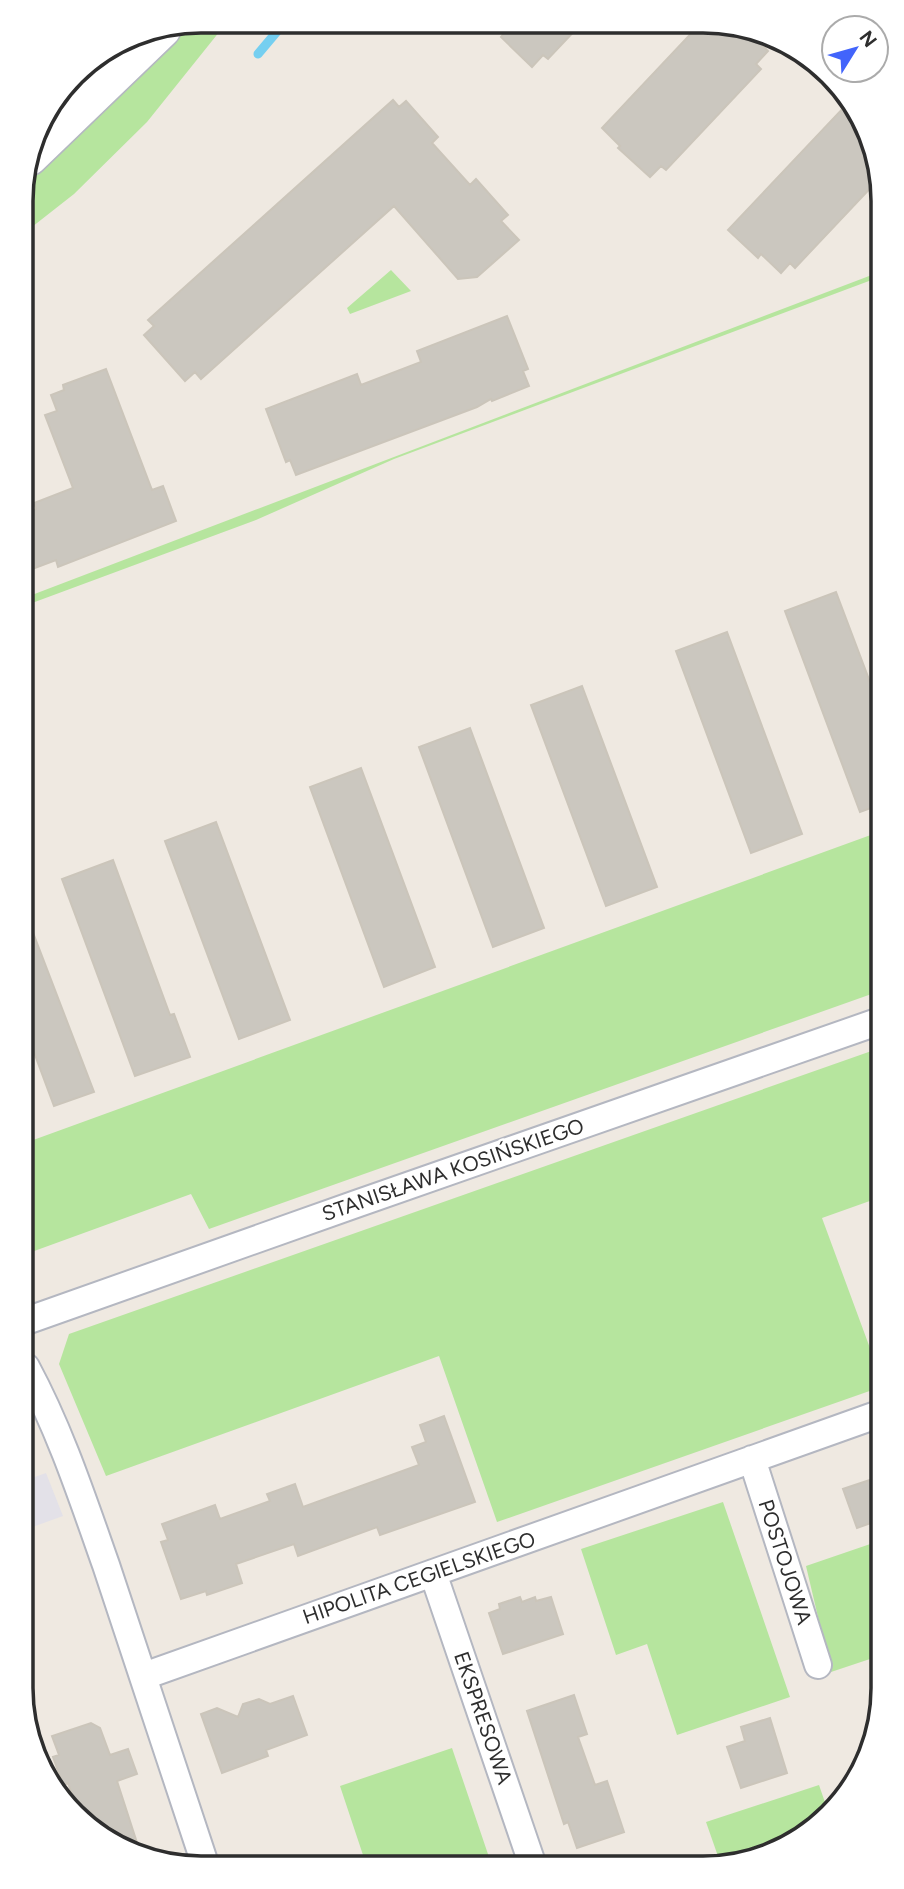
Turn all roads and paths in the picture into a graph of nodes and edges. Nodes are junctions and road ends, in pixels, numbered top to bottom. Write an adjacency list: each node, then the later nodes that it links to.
1 (149, 41): 2 (main road)
2 (44, 142)
3 (870, 1024): 4 (street, STANISŁAWA KOSIŃSKIEGO)
4 (33, 1318)
5 (33, 1380): 10 (street)
6 (870, 1417): 7 (street, HIPOLITA CEGIELSKIEGO)
7 (752, 1460): 8 (street, HIPOLITA CEGIELSKIEGO); 9 (street, POSTOJOWA)
8 (433, 1573): 10 (street, HIPOLITA CEGIELSKIEGO); 12 (street, EKSPRESOWA)
9 (818, 1665)
10 (144, 1676): 11 (street)
11 (202, 1856)
12 (530, 1856)

